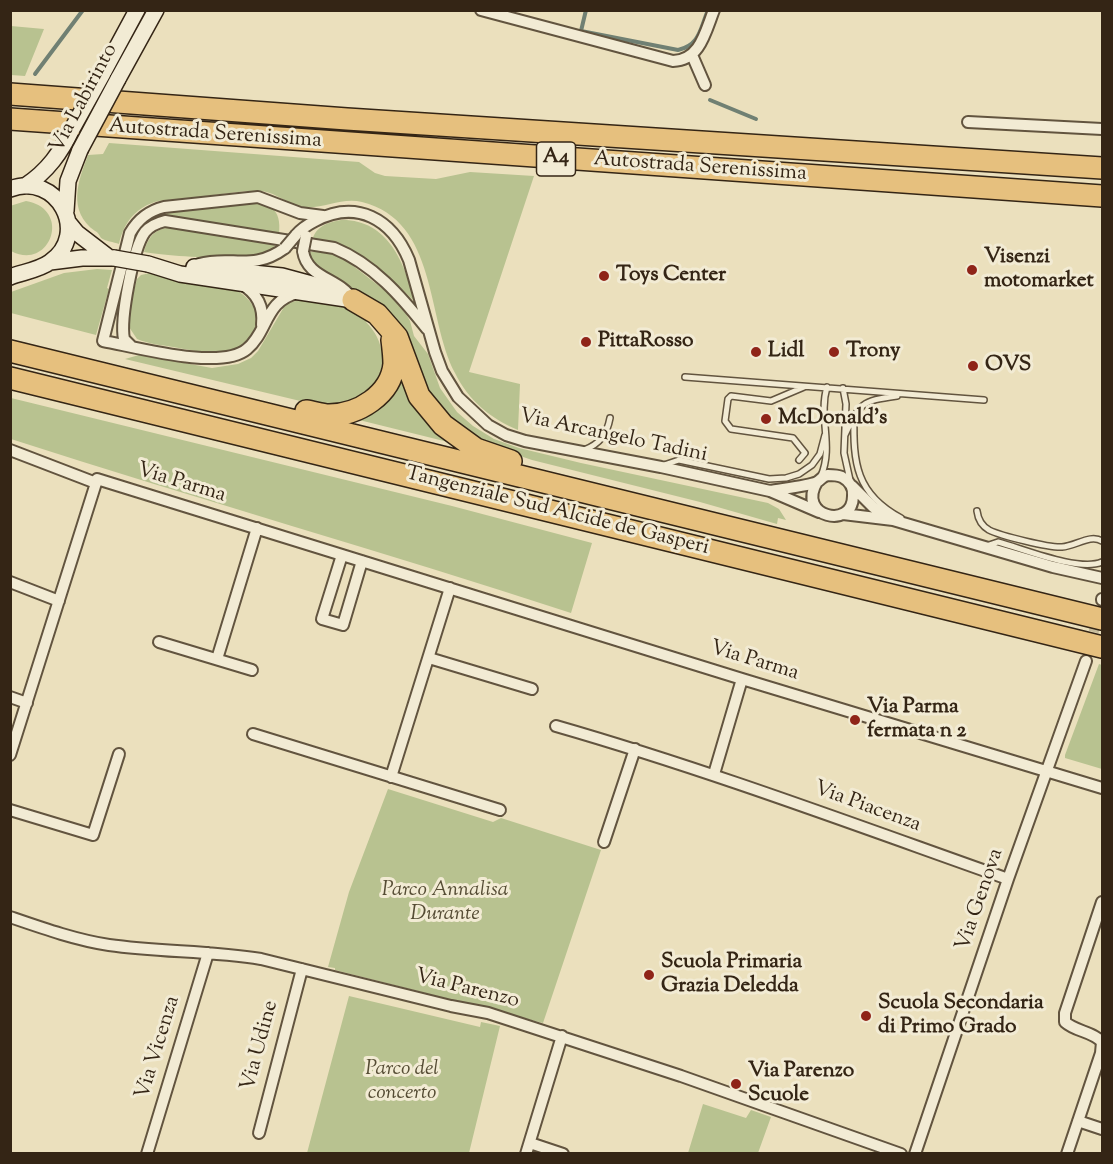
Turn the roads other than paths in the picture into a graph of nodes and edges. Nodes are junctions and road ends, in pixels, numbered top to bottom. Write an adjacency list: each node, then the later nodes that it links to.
1 (137, 10): 12 (main road, Via Labirinto, bridge)
2 (156, 10): 15 (main road, Via Labirinto, bridge)
3 (481, 10): 5 (street)
4 (714, 10): 5 (street)
5 (693, 55): 6 (street)
6 (705, 85)
7 (10, 94): 11 (highway, Autostrada Serenissima / A4)
8 (10, 120): 13 (highway, Autostrada Serenissima / A4)
9 (968, 122): 10 (street)
10 (1102, 129)
11 (1102, 168)
12 (18, 188): 15 (main road, Via Labirinto)
13 (1102, 196)
14 (325, 216): 16 (street, Via Arcangelo Tadini); 29 (street, Via Arcangelo Tadini); 30 (street, Via Arcangelo Tadini)
15 (67, 217): 17 (main road); 18 (main road, Via Labirinto)
16 (301, 236): 21 (street, bridge); 26 (street, bridge)
17 (111, 257): 18 (main road); 19 (main road, bridge)
18 (50, 262): 22 (main road)
19 (153, 265): 21 (main road); 24 (main road)
20 (10, 266): 22 (main road)
21 (190, 266): 26 (main road)
22 (34, 269): 23 (main road)
23 (10, 277)
24 (241, 284): 25 (main road); 27 (street)
25 (301, 293): 26 (main road); 27 (street, Via Arcangelo Tadini)
26 (353, 300): 28 (highway)
27 (262, 325): 30 (street, Via Arcangelo Tadini)
28 (391, 331): 39 (highway); 54 (highway)
29 (430, 333): 30 (street, Via Arcangelo Tadini); 48 (street, Via Arcangelo Tadini)
30 (132, 346)
31 (10, 351): 39 (highway, Tangenziale Sud Alcide de Gasperi)
32 (685, 377): 34 (lane)
33 (10, 378): 73 (highway, Tangenziale Sud Alcide de Gasperi)
34 (806, 386): 35 (lane); 49 (lane)
35 (826, 387): 36 (lane); 44 (lane)
36 (843, 388): 37 (lane); 40 (lane)
37 (905, 395): 38 (lane); 41 (lane)
38 (984, 400)
39 (218, 401): 54 (highway, Tangenziale Sud Alcide de Gasperi)
40 (844, 416): 43 (lane); 46 (lane)
41 (854, 416): 43 (lane); 45 (lane)
42 (610, 418): 48 (lane)
43 (849, 426): 45 (lane); 46 (lane)
44 (825, 435): 50 (lane); 51 (lane)
45 (853, 436): 61 (lane)
46 (844, 437): 53 (lane)
47 (10, 450): 52 (street, Via Parma)
48 (577, 452): 50 (street, Via Arcangelo Tadini)
49 (799, 460)
50 (661, 467): 55 (street, Via Arcangelo Tadini)
51 (818, 480): 53 (street, Via Arcangelo Tadini); 55 (street, Via Arcangelo Tadini); 57 (street)
52 (96, 483): 60 (street, Via Parma); 70 (street)
53 (851, 485): 58 (street); 59 (street, Via Arcangelo Tadini)
54 (564, 488): 71 (highway, Tangenziale Sud Alcide de Gasperi)
55 (770, 491): 57 (street, Via Arcangelo Tadini)
56 (977, 511): 62 (lane)
57 (819, 512): 58 (street, Via Arcangelo Tadini)
58 (843, 514): 59 (street, Via Arcangelo Tadini)
59 (893, 520): 61 (street, Via Arcangelo Tadini)
60 (257, 528): 64 (street, Via Parma); 75 (street)
61 (921, 529): 63 (street, Via Arcangelo Tadini)
62 (1102, 541)
63 (982, 547): 66 (lane); 67 (street, Via Arcangelo Tadini)
64 (342, 555): 65 (street, Via Parma); 65 (street)
65 (362, 561): 69 (street, Via Parma)
66 (1102, 562)
67 (1100, 576)
68 (10, 582): 70 (street)
69 (450, 588): 74 (street); 78 (street, Via Parma)
70 (59, 601): 81 (street)
71 (1102, 619)
72 (159, 642): 75 (street)
73 (1102, 647)
74 (429, 658): 79 (street); 89 (street)
75 (217, 659): 77 (street)
76 (1086, 661): 87 (street, Via Genova)
77 (252, 670)
78 (742, 679): 87 (street, Via Parma); 88 (street)
79 (532, 689)
80 (10, 697): 81 (street)
81 (27, 703): 86 (street)
82 (556, 726): 84 (street, Via Piacenza)
83 (254, 734): 89 (street)
84 (635, 748): 88 (street, Via Piacenza); 93 (street)
85 (119, 754): 91 (street)
86 (10, 755)
87 (1047, 770): 90 (street, Via Parma); 94 (street, Via Genova)
88 (714, 774): 94 (street, Via Piacenza)
89 (391, 777): 92 (street)
90 (1102, 788)
91 (10, 810)
92 (500, 810)
93 (604, 842)
94 (1008, 879): 107 (street, Via Genova)
95 (1102, 902): 100 (street)
96 (10, 918): 97 (street, Via Parenzo)
97 (208, 953): 98 (street, Via Parenzo); 104 (street, Via Vicenza)
98 (302, 969): 99 (street, Via Parenzo); 102 (street, Via Udine)
99 (562, 1036): 103 (street); 106 (street, Via Parenzo)
100 (1078, 1121): 101 (street); 108 (street)
101 (1102, 1129)
102 (259, 1133)
103 (528, 1148): 105 (street)
104 (147, 1154)
105 (563, 1154)
106 (901, 1154)
107 (915, 1154)
108 (1067, 1154)

